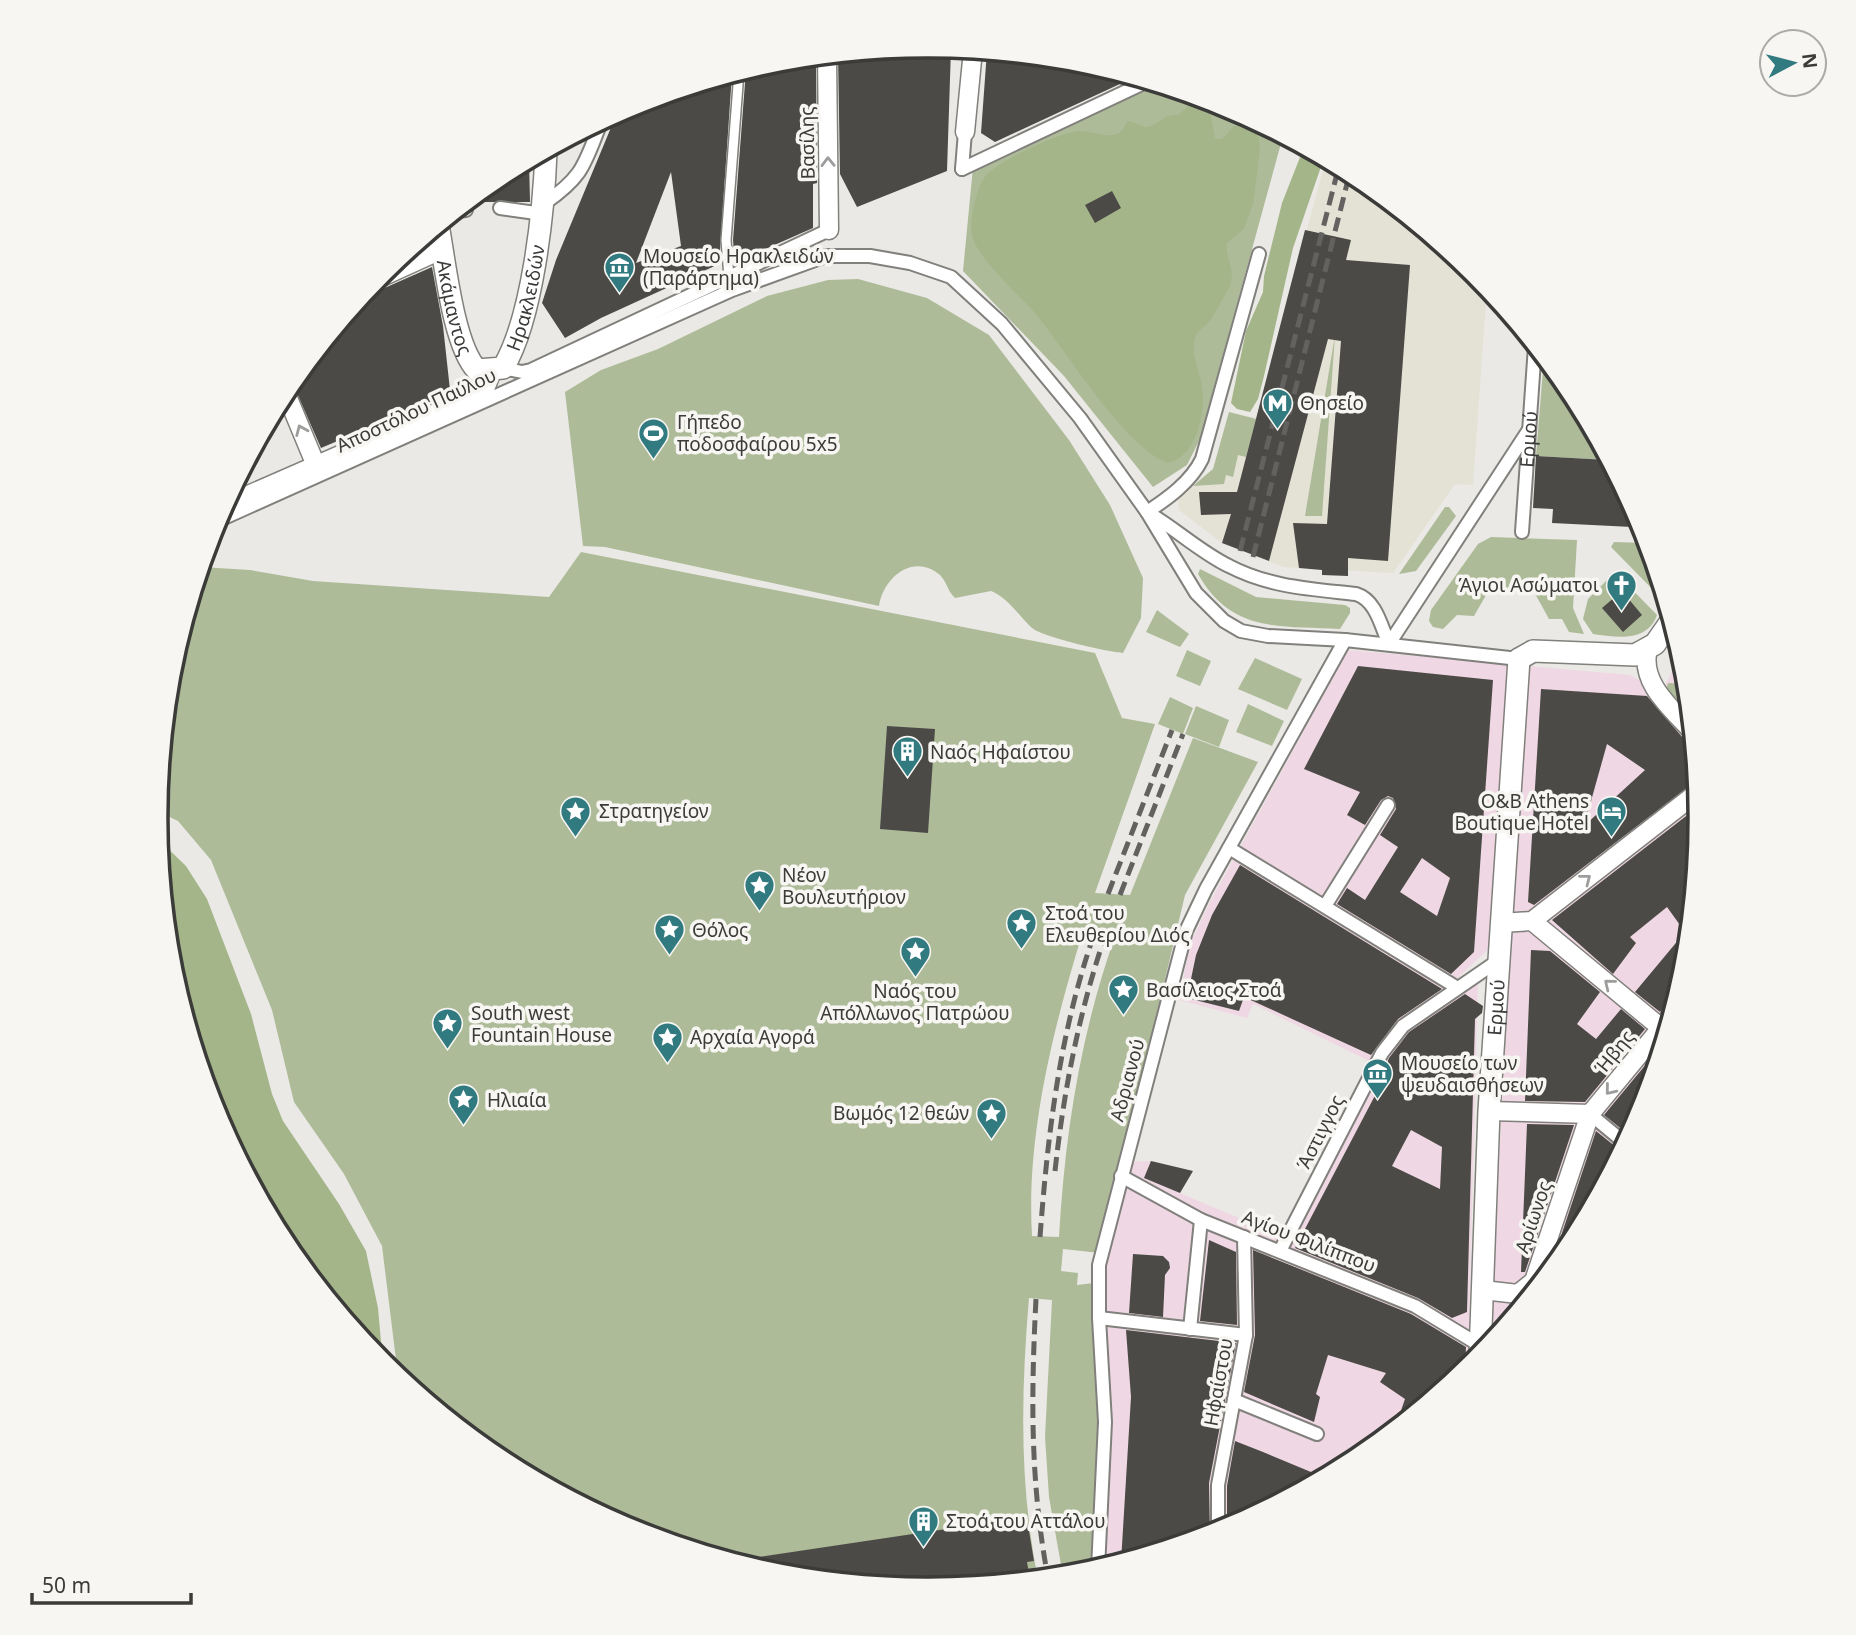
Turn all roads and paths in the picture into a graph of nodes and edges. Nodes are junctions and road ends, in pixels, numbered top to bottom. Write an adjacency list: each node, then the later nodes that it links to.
1 (972, 59): 5 (street)
2 (827, 64): 10 (street, Βασίλης, one-way to 2)
3 (738, 82): 15 (lane)
4 (1135, 87): 5 (street)
5 (965, 132)
6 (596, 134): 9 (street)
7 (546, 161): 9 (street, Ηρακλειδών)
8 (500, 208): 9 (street)
9 (544, 208): 17 (street, Ηρακλειδών)
10 (829, 230): 15 (street, Αποστόλου Παύλου)
11 (440, 235): 12 (street, Ακάμαντος)
12 (443, 249): 14 (street); 17 (street, Ακάμαντος)
13 (1259, 254): 22 (street)
14 (406, 266)
15 (729, 277): 17 (street, Αποστόλου Παύλου)
16 (1534, 359): 19 (street, Ερμού)
17 (497, 370): 20 (street, Αποστόλου Παύλου)
18 (290, 404): 20 (street, one-way to 18)
19 (1528, 431): 24 (street, Ερμού); 28 (street)
20 (319, 472): 21 (street, Αποστόλου Παύλου); 22 (street, Αποστόλου Παύλου); 23 (street, Αποστόλου Παύλου)
21 (238, 501)
22 (1147, 512): 26 (street); 28 (street)
23 (232, 514)
24 (1522, 532)
25 (1664, 630): 29 (street)
26 (1345, 640): 28 (street); 34 (street, Αδριανού)
27 (1666, 640): 29 (street)
28 (1389, 644): 30 (street)
29 (1647, 654): 30 (street); 31 (street)
30 (1519, 659): 37 (street, Ερμού)
31 (1681, 718)
32 (1687, 800): 36 (street, one-way to 32)
33 (1388, 805): 35 (street)
34 (1228, 848): 35 (street); 45 (street, Αδριανού)
35 (1325, 905): 39 (street)
36 (1532, 921): 37 (street); 40 (street, one-way to 36)
37 (1501, 923): 38 (street, Ερμού)
38 (1499, 960): 39 (street, Άστιγγος); 42 (street, Ερμού)
39 (1456, 987): 48 (street, Άστιγγος)
40 (1660, 1020)
41 (1654, 1039): 43 (street, Ήβης, one-way to 43)
42 (1489, 1111): 43 (street); 50 (street, Ερμού)
43 (1590, 1114): 44 (street); 49 (street, Αρίωνος)
44 (1617, 1136)
45 (1121, 1176): 46 (street, Αγίου Φιλίππου); 52 (street, Αδριανού)
46 (1201, 1220): 47 (street, Αγίου Φιλίππου); 53 (street)
47 (1244, 1237): 48 (street, Αγίου Φιλίππου); 54 (street, Ηφαίστου)
48 (1280, 1251): 56 (street, Αγίου Φιλίππου)
49 (1537, 1271)
50 (1483, 1290): 51 (street, Αρίωνος); 55 (street, Ερμού)
51 (1522, 1291)
52 (1098, 1318): 53 (street); 60 (street, Αδριανού)
53 (1190, 1329): 54 (street)
54 (1246, 1335): 57 (street, Ηφαίστου)
55 (1483, 1335)
56 (1475, 1345)
57 (1234, 1400): 58 (street); 59 (street, Ηφαίστου)
58 (1317, 1434)
59 (1218, 1519)
60 (1099, 1557)

